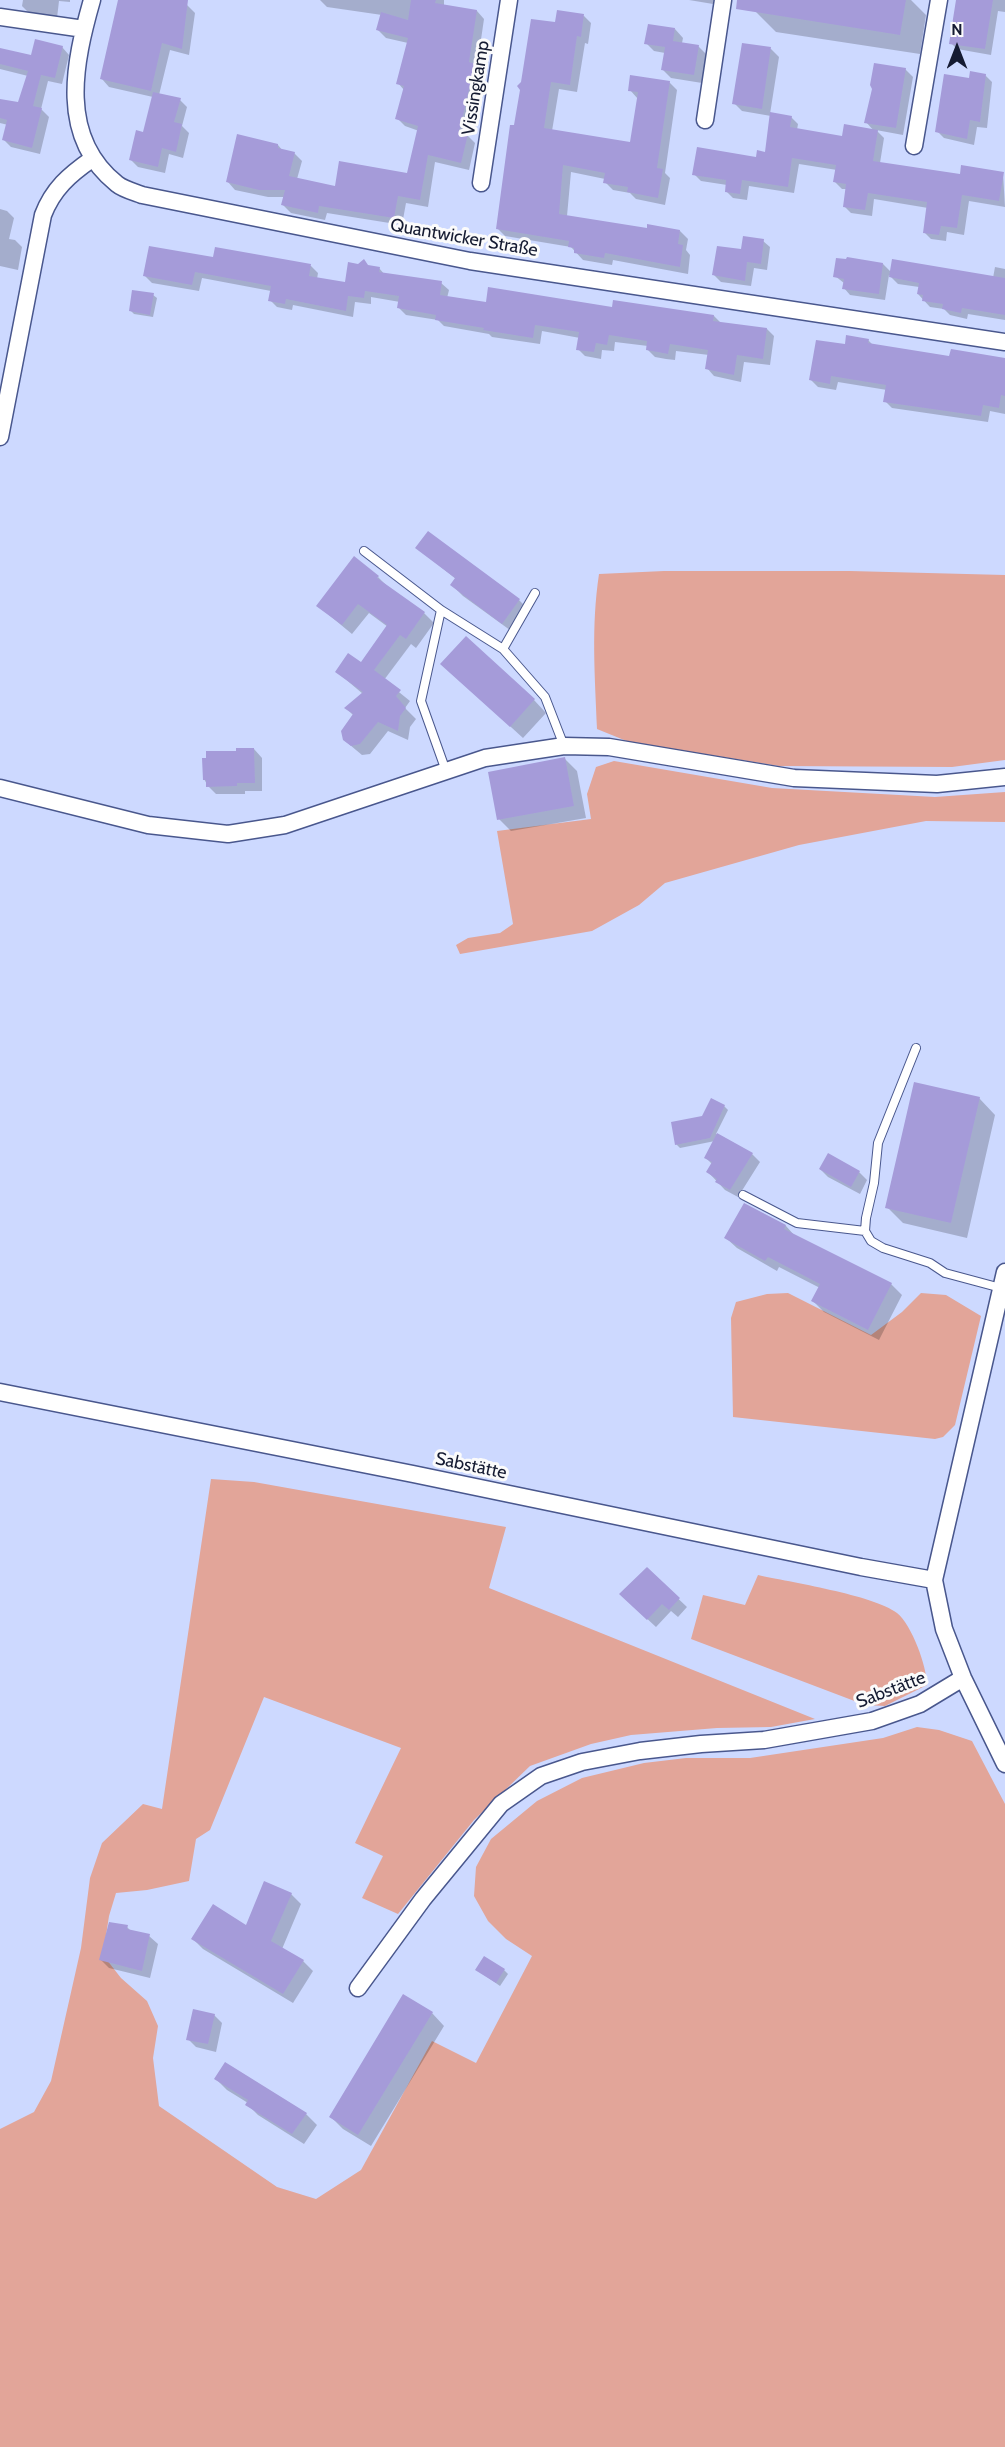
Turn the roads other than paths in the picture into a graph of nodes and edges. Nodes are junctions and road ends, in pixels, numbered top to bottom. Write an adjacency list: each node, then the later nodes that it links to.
1 (92, 0): 6 (street, Quantwicker Straße)
2 (510, 0): 10 (street, Vissingkamp)
3 (723, 0): 7 (street)
4 (939, 0): 8 (street)
5 (0, 17): 6 (street)
6 (84, 29): 9 (street, Quantwicker Straße)
7 (705, 120)
8 (914, 146)
9 (92, 159): 11 (street, Quantwicker Straße); 12 (street)
10 (481, 183)
11 (1005, 342)
12 (0, 437)
13 (364, 550): 15 (lane)
14 (535, 593): 16 (lane)
15 (441, 610): 16 (lane); 18 (lane)
16 (503, 649): 17 (lane)
17 (564, 746): 18 (street); 19 (street)
18 (446, 771): 20 (street)
19 (1005, 777)
20 (0, 788)
21 (916, 1048): 23 (lane)
22 (743, 1195): 23 (lane)
23 (865, 1231): 24 (lane)
24 (1003, 1280): 26 (street)
25 (0, 1392): 26 (street, Sabstätte)
26 (934, 1580): 27 (street)
27 (963, 1678): 28 (street); 29 (street, Sabstätte)
28 (1005, 1764)
29 (358, 1988)

